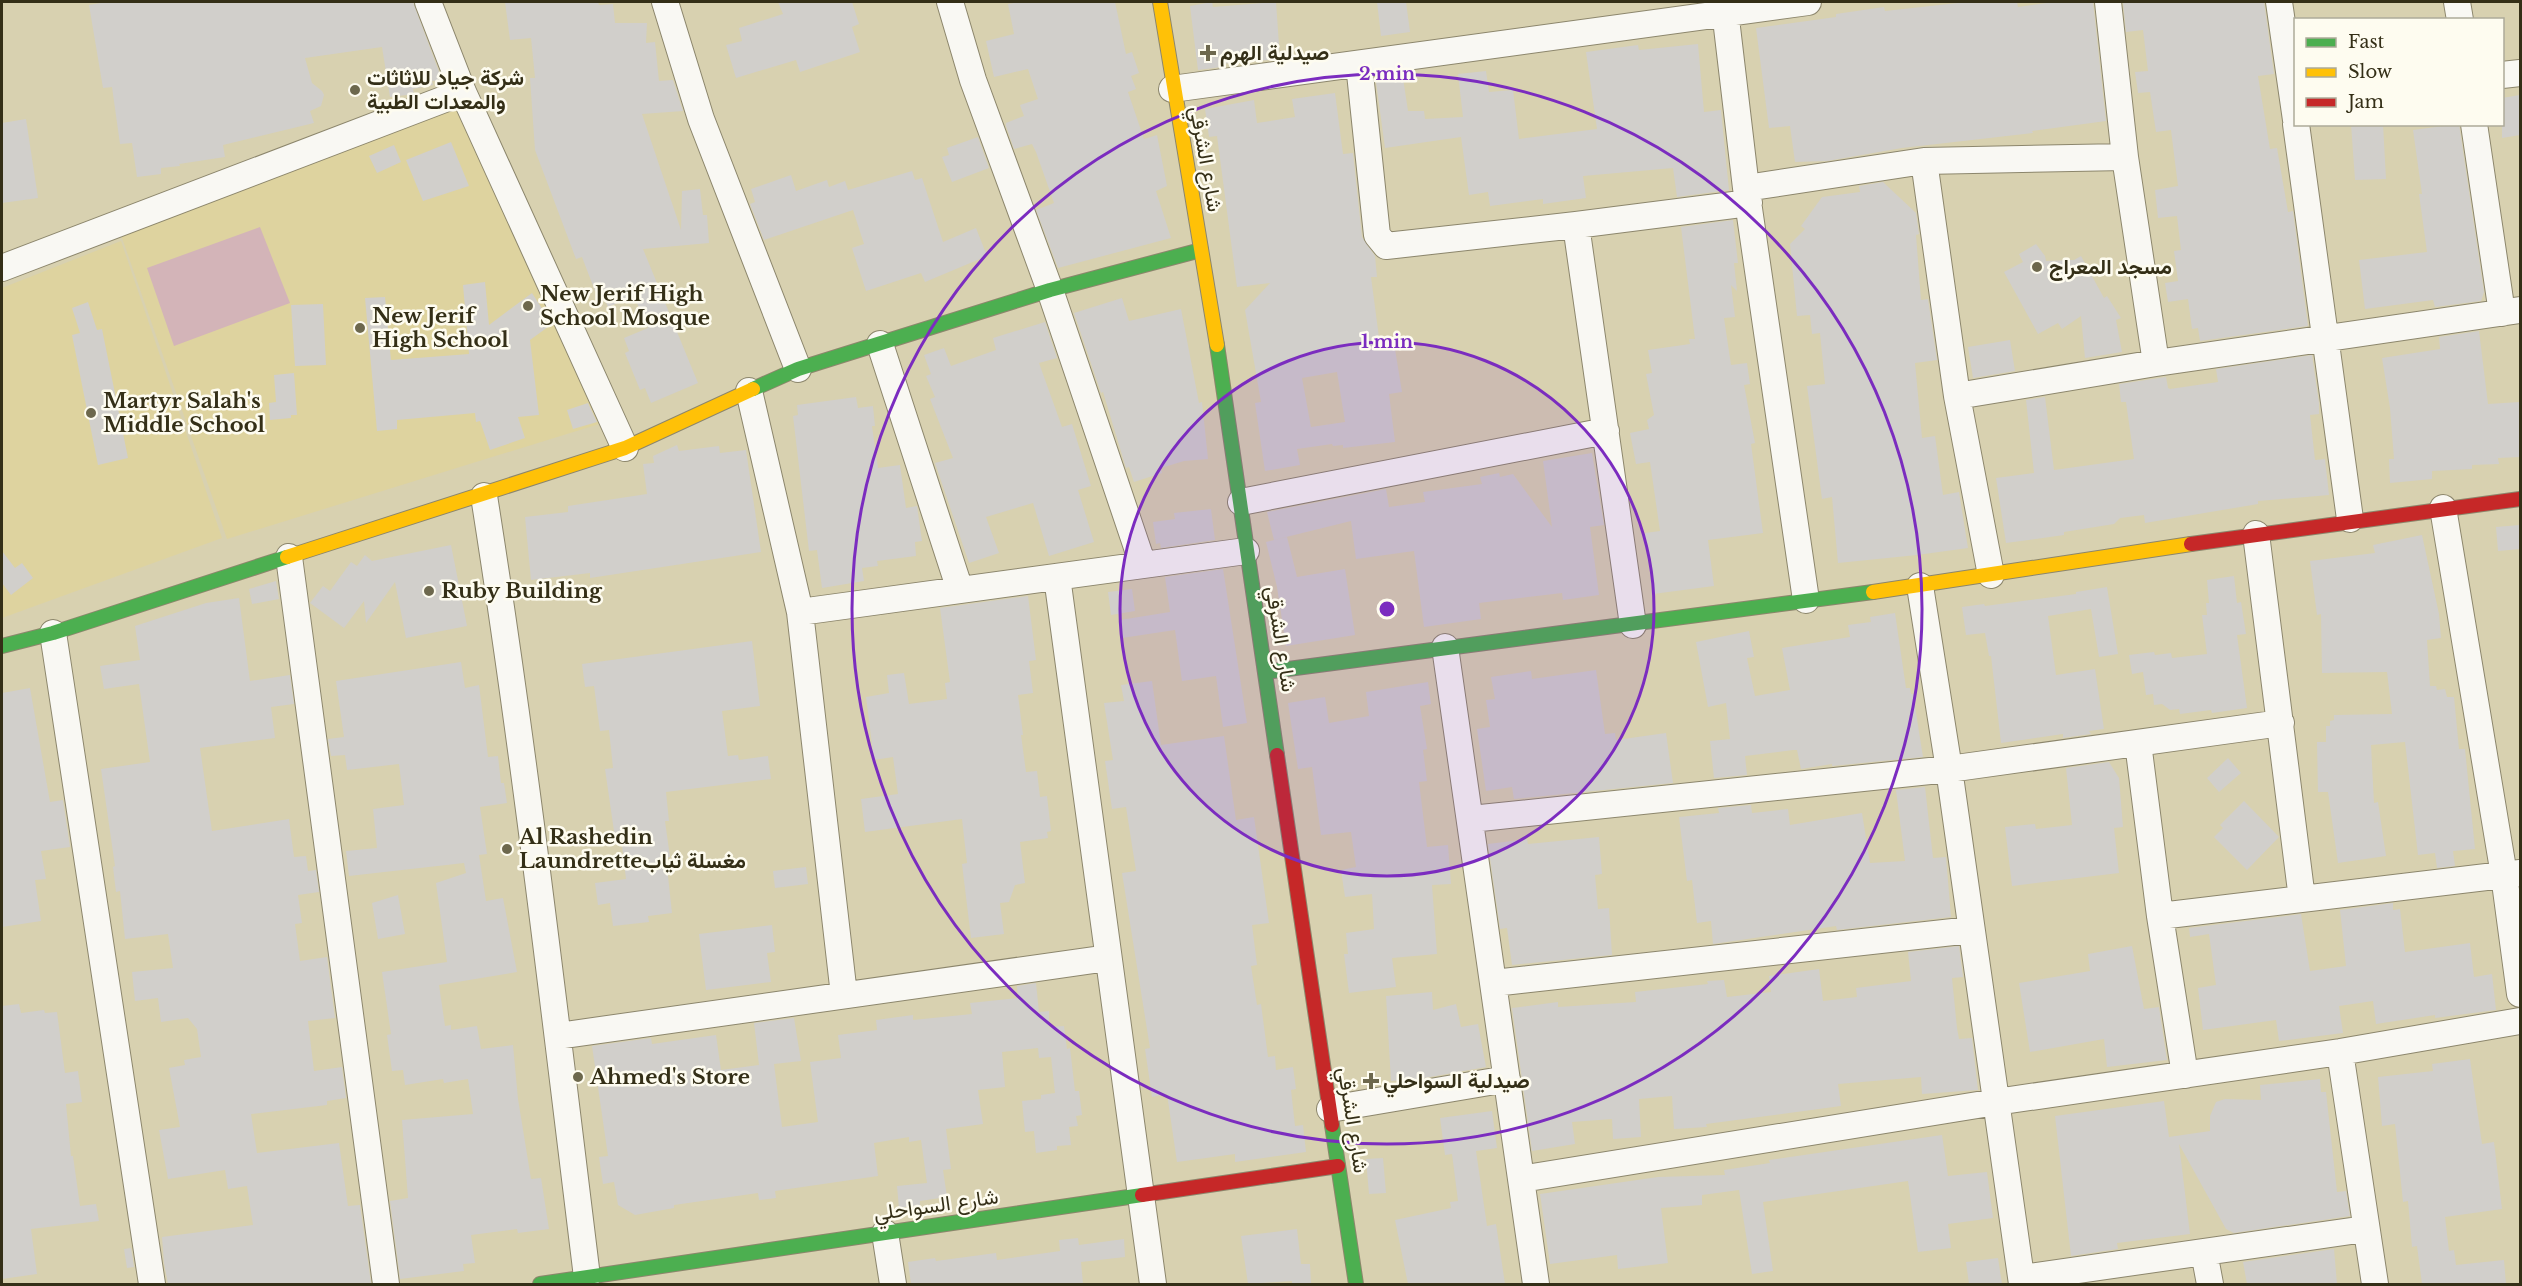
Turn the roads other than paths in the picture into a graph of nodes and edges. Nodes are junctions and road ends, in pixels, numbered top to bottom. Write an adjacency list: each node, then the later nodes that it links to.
1 (428, 2): 15 (street)
2 (665, 2): 30 (street)
3 (950, 2): 25 (street)
4 (1160, 2): 14 (street, شارع الشرقي)
5 (1808, 2): 9 (street)
6 (2108, 2): 19 (street)
7 (2279, 2): 16 (street)
8 (2457, 2): 10 (street)
9 (1724, 7): 11 (street); 21 (street)
10 (2460, 18)
11 (1359, 64): 14 (street); 22 (street)
12 (2520, 73): 13 (street)
13 (2504, 75)
14 (1172, 89): 23 (street, شارع الشرقي)
15 (463, 92): 24 (street); 34 (street)
16 (2294, 108)
17 (2297, 126): 27 (street)
18 (2474, 126): 26 (street)
19 (2126, 156): 20 (street); 29 (street)
20 (1924, 161): 21 (street); 32 (street)
21 (1748, 195): 22 (street); 48 (street)
22 (1576, 225): 33 (street)
23 (1201, 250): 25 (street); 37 (street, شارع الشرقي)
24 (2, 268)
25 (1050, 290): 28 (street); 43 (street)
26 (2511, 311): 27 (street)
27 (2326, 339): 29 (street); 39 (street)
28 (880, 344): 30 (street); 47 (street)
29 (2156, 363): 32 (street)
30 (798, 369): 31 (street)
31 (749, 391): 34 (street); 49 (street)
32 (1957, 396): 44 (street)
33 (1606, 431): 37 (street); 50 (street)
34 (626, 448): 35 (street)
35 (484, 495): 42 (street); 68 (street)
36 (2520, 499): 38 (street)
37 (1241, 502): 41 (street, شارع الشرقي)
38 (2443, 508): 39 (street); 59 (street)
39 (2350, 519): 40 (street)
40 (2256, 534): 44 (street); 55 (street)
41 (1246, 551): 43 (street); 54 (street, شارع الشرقي)
42 (289, 557): 51 (street); 84 (street)
43 (1143, 565): 45 (street)
44 (1991, 574): 46 (street)
45 (1056, 577): 47 (street); 63 (street)
46 (1920, 585): 48 (street); 57 (street)
47 (960, 590): 49 (street)
48 (1806, 600): 50 (street)
49 (800, 612): 66 (street)
50 (1633, 625): 53 (street)
51 (53, 633): 52 (street); 83 (street)
52 (2, 646)
53 (1444, 647): 54 (street); 58 (street)
54 (1265, 672): 73 (street, شارع الشرقي)
55 (2281, 723): 56 (street); 60 (street)
56 (2138, 743): 57 (street); 61 (street)
57 (1949, 769): 58 (street); 62 (street)
58 (1471, 819): 64 (street)
59 (2512, 874): 60 (street); 65 (street)
60 (2302, 898): 61 (street)
61 (2160, 916): 70 (street)
62 (1971, 930): 64 (street); 72 (street)
63 (1108, 958): 66 (street); 76 (street)
64 (1494, 983): 71 (street)
65 (2520, 994)
66 (844, 995): 68 (street)
67 (2520, 1021): 69 (street)
68 (558, 1036): 81 (street)
69 (2340, 1052): 70 (street); 77 (street)
70 (2185, 1075): 72 (street)
71 (1507, 1079): 73 (street); 75 (street)
72 (1996, 1102): 75 (street); 82 (street)
73 (1330, 1109): 74 (street, شارع الشرقي)
74 (1338, 1166): 76 (street, شارع السواحلي); 88 (street, شارع الشرقي)
75 (1521, 1179): 89 (street)
76 (1140, 1196): 78 (street, شارع السواحلي); 87 (street)
77 (2365, 1229): 79 (street); 91 (street)
78 (885, 1233): 80 (street, شارع السواحلي); 86 (street)
79 (2204, 1252): 82 (street); 90 (street)
80 (653, 1276): 81 (street, شارع السواحلي)
81 (586, 1278): 85 (street, شارع السواحلي)
82 (2022, 1281)
83 (152, 1284)
84 (386, 1284)
85 (540, 1284)
86 (893, 1284)
87 (1153, 1284)
88 (1356, 1284)
89 (1536, 1284)
90 (2210, 1284)
91 (2374, 1284)

